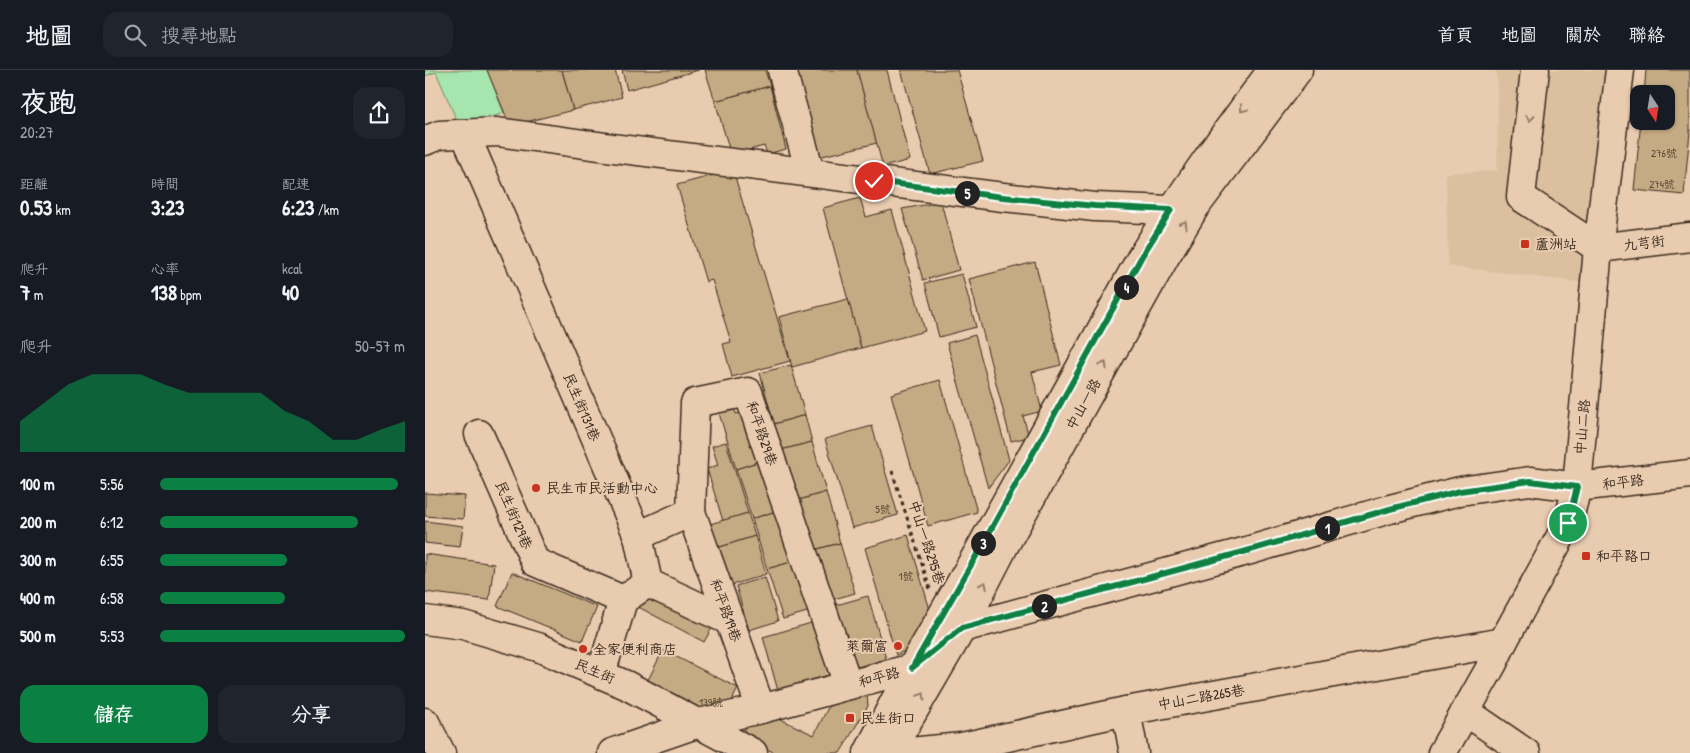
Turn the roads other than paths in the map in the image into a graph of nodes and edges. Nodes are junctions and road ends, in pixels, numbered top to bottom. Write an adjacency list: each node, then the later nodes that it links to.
1 (782, 70): 8 (street)
2 (1272, 70): 9 (street, 中山一路, one-way to 9)
3 (1298, 70): 21 (street, 中山一路, one-way to 3)
4 (1535, 70): 11 (street, one-way to 11)
5 (1620, 70): 11 (street, 中山二路)
6 (465, 134): 7 (street); 8 (street); 16 (street, 民生街131巷)
7 (425, 141)
8 (810, 172): 9 (street)
9 (1171, 210): 21 (street, 中山一路)
10 (1690, 237): 11 (street, 九芎街)
11 (1598, 248): 14 (street, 中山二路)
12 (479, 434): 18 (street, 民生街129巷)
13 (1690, 474): 14 (street, 和平路)
14 (1577, 487): 21 (street, 和平路); 22 (street, 中山二路)
15 (691, 512): 16 (street); 20 (street, 和平路19巷); 25 (street, 和平路29巷)
16 (638, 536): 17 (street, 民生街131巷)
17 (648, 584): 18 (street); 20 (street)
18 (623, 600): 24 (street)
19 (425, 620): 24 (street, 民生街)
20 (730, 621): 26 (street, 和平路19巷)
21 (951, 624): 23 (street, 和平路); 32 (street, 中山一路, one-way to 21)
22 (1503, 642): 27 (street, 中山二路265巷); 28 (street, 中山二路)
23 (912, 668): 25 (street, 和平路); 32 (street, 中山一路)
24 (601, 674): 30 (street, 民生街)
25 (848, 685): 26 (street, 和平路)
26 (761, 709): 30 (street, 和平路)
27 (1127, 711): 31 (street, 中山二路265巷); 37 (street)
28 (1465, 711): 38 (street, 中山二路); 39 (street)
29 (425, 722): 33 (street)
30 (699, 723): 34 (street, 和平路); 35 (street, 民生街)
31 (963, 750): 36 (street, 中山二路265巷)
32 (878, 752)
33 (441, 753)
34 (612, 753)
35 (753, 753)
36 (899, 753)
37 (1134, 753)
38 (1442, 753)
39 (1526, 753)

